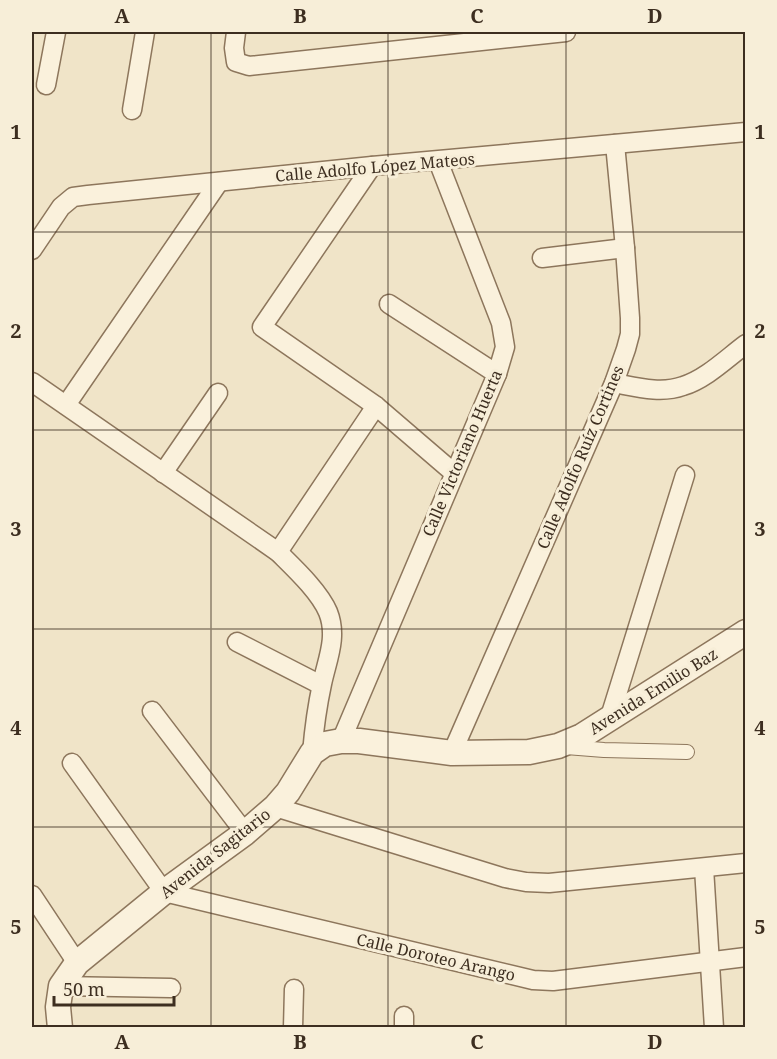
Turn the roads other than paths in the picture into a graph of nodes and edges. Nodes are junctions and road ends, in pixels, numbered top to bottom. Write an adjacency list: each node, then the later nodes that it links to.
1 (56, 32): 5 (street)
2 (145, 32): 6 (street)
3 (236, 32): 4 (street)
4 (566, 32)
5 (45, 85)
6 (132, 110)
7 (746, 132): 8 (street, Calle Adolfo López Mateos)
8 (615, 144): 9 (street, Calle Adolfo López Mateos); 12 (street, Calle Adolfo Ruíz Cortines)
9 (438, 161): 10 (street, Calle Adolfo López Mateos); 17 (street, Calle Victoriano Huerta)
10 (372, 166): 11 (street, Calle Adolfo López Mateos); 22 (street)
11 (219, 182): 13 (street, Calle Adolfo López Mateos); 21 (street)
12 (626, 248): 14 (street); 19 (street, Calle Adolfo Ruíz Cortines)
13 (32, 250)
14 (542, 258)
15 (389, 304): 17 (street)
16 (746, 344): 19 (street)
17 (497, 374): 24 (street, Calle Victoriano Huerta)
18 (32, 382): 21 (street)
19 (614, 382): 36 (street, Calle Adolfo Ruíz Cortines)
20 (218, 393): 23 (street)
21 (66, 405): 23 (street)
22 (376, 406): 24 (street); 26 (street)
23 (163, 473): 26 (street)
24 (454, 473): 32 (street, Calle Victoriano Huerta)
25 (685, 475): 31 (street)
26 (278, 552): 29 (street)
27 (746, 632): 31 (street, Avenida Emilio Baz)
28 (237, 642): 29 (street)
29 (321, 685): 35 (street)
30 (152, 711): 39 (street)
31 (609, 720): 33 (street, Avenida Emilio Baz)
32 (341, 741): 35 (street); 36 (street)
33 (558, 746): 34 (street); 36 (street)
34 (687, 752)
35 (312, 753): 38 (street, Avenida Sagitario)
36 (452, 753)
37 (72, 763): 42 (street)
38 (275, 807): 39 (street, Avenida Sagitario); 41 (street)
39 (245, 833): 42 (street, Avenida Sagitario)
40 (746, 863): 41 (street)
41 (704, 868): 45 (street)
42 (164, 892): 45 (street, Calle Doroteo Arango); 46 (street, Avenida Sagitario)
43 (32, 895): 46 (street)
44 (746, 957): 45 (street, Calle Doroteo Arango)
45 (711, 960): 52 (street)
46 (77, 963): 47 (street, Avenida Sagitario)
47 (61, 986): 48 (street); 50 (street)
48 (171, 988)
49 (294, 988): 51 (street)
50 (60, 1028)
51 (293, 1028)
52 (714, 1028)

